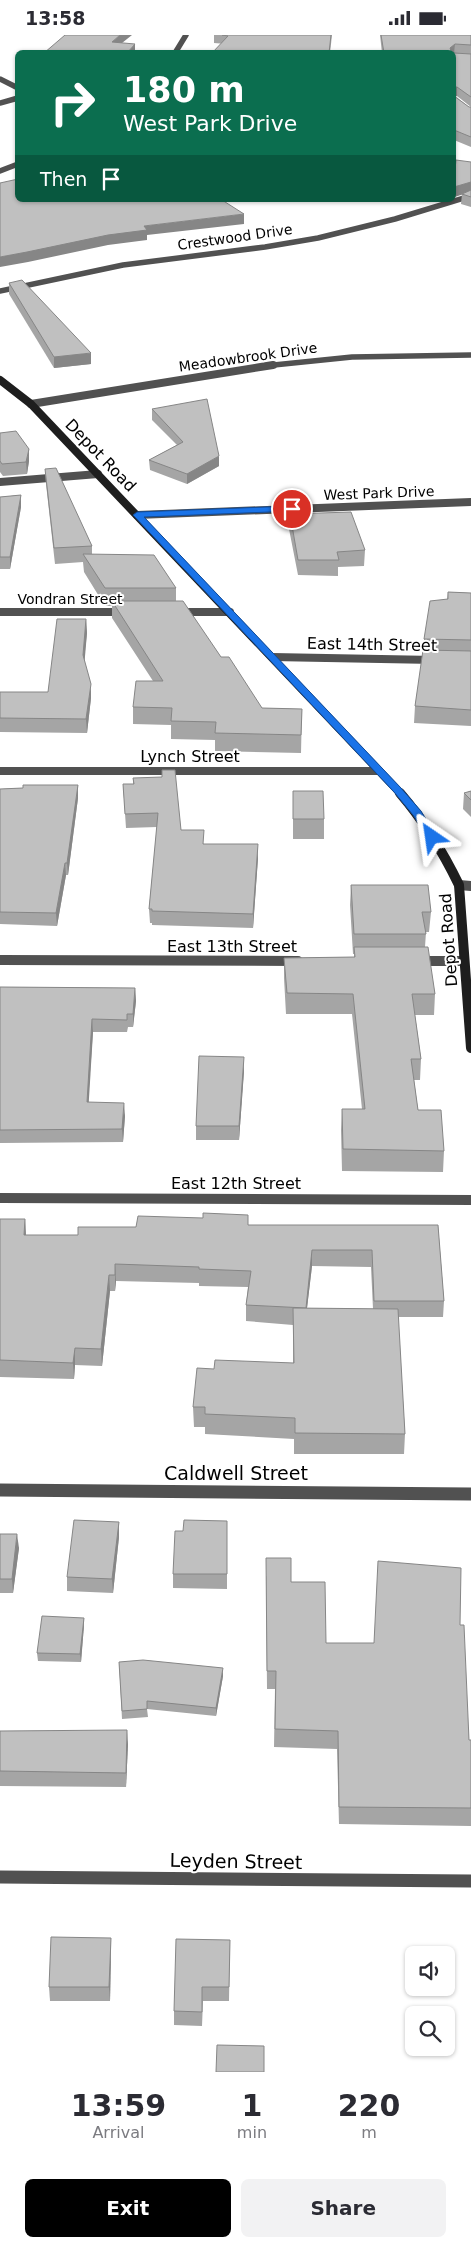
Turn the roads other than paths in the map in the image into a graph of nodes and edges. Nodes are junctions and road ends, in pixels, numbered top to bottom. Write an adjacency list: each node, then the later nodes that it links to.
1 (186, 35): 2 (street)
2 (177, 50)
3 (0, 79): 4 (street)
4 (15, 86)
5 (15, 99): 6 (street)
6 (0, 103)
7 (15, 165): 8 (street)
8 (0, 171)
9 (471, 196): 10 (street, Crestwood Drive)
10 (456, 201)
11 (452, 202): 12 (street, Crestwood Drive)
12 (0, 291)
13 (471, 355): 15 (street, Meadowbrook Drive)
14 (2, 383): 15 (street, Depot Road)
15 (31, 404): 16 (street, Depot Road)
16 (98, 475): 17 (street); 19 (street, Depot Road)
17 (0, 482)
18 (471, 502): 19 (street, West Park Drive)
19 (137, 515): 23 (street, Depot Road)
20 (0, 611): 21 (street, Vondran Street)
21 (129, 611)
22 (168, 611): 23 (street)
23 (230, 611): 24 (street, Depot Road)
24 (272, 657): 25 (street, East 14th Street); 27 (street, Depot Road)
25 (441, 661)
26 (0, 771): 27 (street, Lynch Street)
27 (379, 771): 28 (street, Depot Road)
28 (459, 885): 29 (street); 33 (street, Depot Road)
29 (471, 885)
30 (0, 960): 31 (street, East 13th Street)
31 (305, 961)
32 (403, 961): 33 (street)
33 (464, 961): 34 (street, Depot Road)
34 (471, 1048)
35 (0, 1197): 36 (street, East 12th Street)
36 (471, 1200)
37 (0, 1490): 38 (street, Caldwell Street)
38 (471, 1494)
39 (0, 1877): 40 (street, Leyden Street)
40 (471, 1881)

